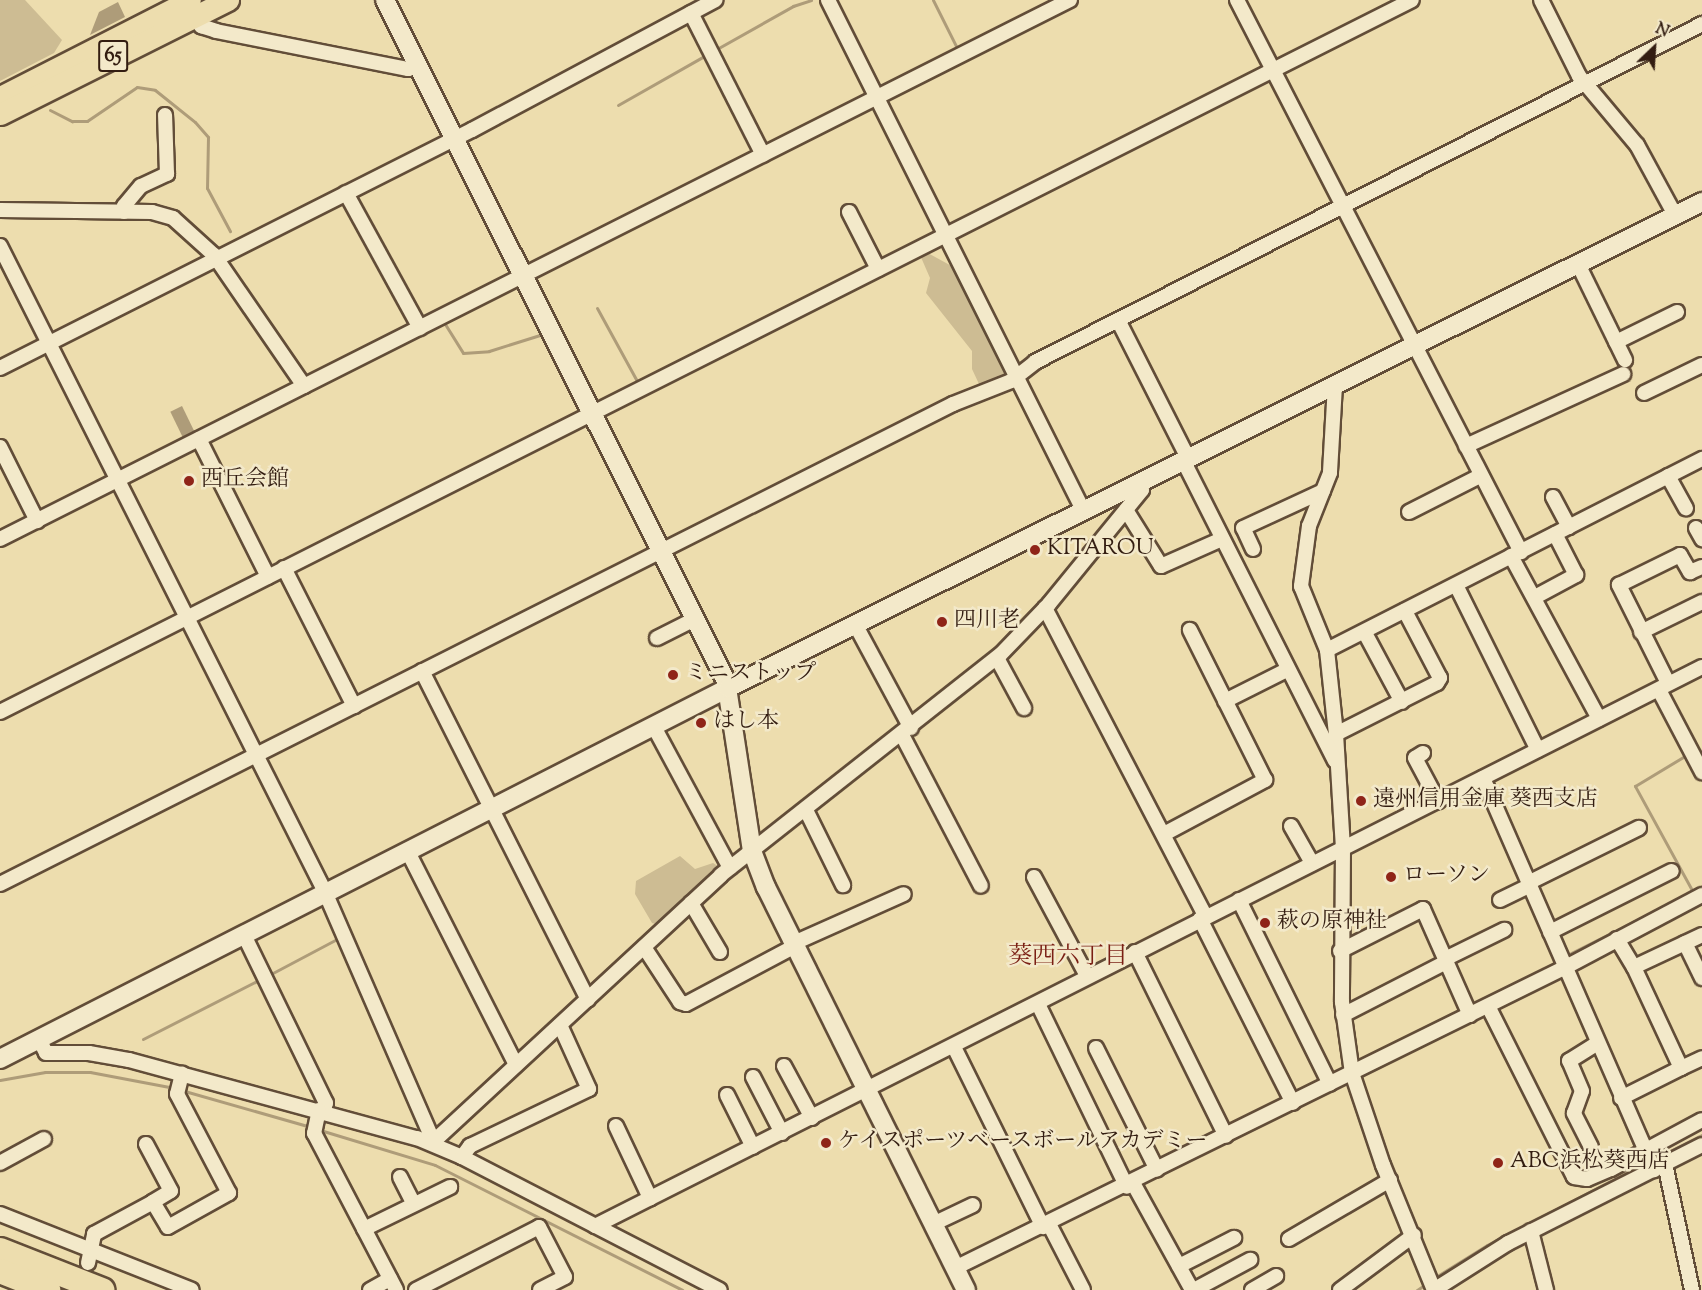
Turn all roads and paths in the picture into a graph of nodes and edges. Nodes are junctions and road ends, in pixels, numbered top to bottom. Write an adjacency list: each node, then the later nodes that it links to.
1 (228, 0): 9 (main road, 65)
2 (385, 0): 12 (street)
3 (716, 0): 10 (street)
4 (828, 0): 16 (street)
5 (1070, 0): 16 (street)
6 (1237, 0): 13 (street)
7 (1412, 0): 13 (street)
8 (1541, 0): 14 (street)
9 (192, 8): 12 (street); 15 (main road, 65); 17 (main road, 65)
10 (691, 13): 19 (street); 20 (street)
11 (1702, 24): 14 (street)
12 (417, 64): 19 (street)
13 (1273, 70): 23 (street); 28 (street)
14 (1584, 83): 23 (street); 27 (street)
15 (0, 97)
16 (877, 97): 20 (street); 28 (street)
17 (0, 114)
18 (165, 115): 25 (street)
19 (454, 138): 21 (street); 33 (street)
20 (763, 155): 33 (street)
21 (346, 193): 30 (street); 36 (street)
22 (1702, 202): 27 (street)
23 (1342, 207): 35 (street); 39 (street)
24 (0, 210): 25 (street)
25 (124, 212): 30 (street)
26 (849, 212): 32 (street)
27 (1675, 215): 31 (street)
28 (946, 234): 32 (street); 42 (street)
29 (0, 246): 38 (street)
30 (216, 258): 38 (street); 44 (street)
31 (1578, 264): 37 (street); 39 (street)
32 (878, 269): 46 (street)
33 (523, 276): 36 (street); 46 (street)
34 (1677, 312): 37 (street)
35 (1118, 320): 42 (street); 50 (street)
36 (420, 328): 44 (street)
37 (1616, 342): 48 (street)
38 (49, 343): 41 (street); 54 (street)
39 (1412, 346): 43 (street); 48 (street)
40 (1702, 365): 45 (street)
41 (0, 368)
42 (1018, 375): 59 (street); 68 (street)
43 (1335, 385): 50 (street); 56 (street)
44 (304, 386): 47 (street)
45 (1644, 393)
46 (593, 413): 68 (street); 71 (street)
47 (199, 439): 54 (street); 72 (street)
48 (1466, 446): 52 (street)
49 (0, 447): 62 (street)
50 (1186, 459): 55 (street); 65 (street)
51 (1702, 459): 53 (street)
52 (1480, 476): 61 (street); 69 (street)
53 (1668, 476): 58 (street); 63 (street)
54 (118, 480): 62 (street); 78 (street)
55 (1138, 483): 59 (street); 60 (street)
56 (1323, 491): 67 (street); 85 (street)
57 (1553, 497): 63 (street)
58 (1686, 508)
59 (1083, 510): 80 (street)
60 (1126, 510): 65 (street); 76 (street)
61 (1409, 512)
62 (37, 521): 66 (street)
63 (1569, 527): 64 (street)
64 (1555, 534): 69 (street); 74 (street)
65 (1222, 538): 88 (street)
66 (0, 539)
67 (1253, 549)
68 (661, 551): 79 (street); 89 (street)
69 (1516, 554): 73 (street); 74 (street)
70 (1702, 567): 82 (street)
71 (284, 568): 72 (street); 94 (street)
72 (268, 577): 78 (street)
73 (1456, 585): 77 (street); 101 (street)
74 (1535, 597): 97 (street)
75 (1702, 602): 82 (street)
76 (1045, 608): 86 (street); 112 (street)
77 (1405, 611): 83 (street); 93 (street)
78 (187, 618): 96 (street); 103 (street)
79 (695, 619): 84 (street); 91 (street)
80 (855, 624): 91 (street); 99 (street)
81 (1190, 630): 92 (street)
82 (1641, 632): 90 (street)
83 (1365, 633): 85 (street); 93 (street)
84 (657, 638)
85 (1327, 650): 100 (street)
86 (997, 658): 95 (street); 99 (street)
87 (1702, 667): 90 (street)
88 (1287, 670): 92 (street); 104 (street)
89 (422, 671): 94 (street); 108 (street)
90 (1664, 687): 97 (street); 105 (street)
91 (728, 688): 98 (street); 115 (street)
92 (1226, 701): 112 (street)
93 (1402, 702): 100 (street)
94 (354, 706): 103 (street)
95 (1024, 708)
96 (0, 712)
97 (1599, 719): 101 (street)
98 (653, 725): 108 (street); 117 (street)
99 (907, 731): 109 (street); 123 (street)
100 (1336, 734): 104 (street)
101 (1538, 750): 106 (street)
102 (1423, 753): 107 (street)
103 (256, 755): 120 (street); 124 (street)
104 (1336, 764): 113 (street)
105 (1702, 772)
106 (1483, 778): 107 (street); 121 (street)
107 (1438, 801): 113 (street)
108 (490, 808): 114 (street); 147 (street)
109 (806, 810): 115 (street); 122 (street)
110 (1291, 826): 116 (street)
111 (1640, 828): 121 (street)
112 (1164, 834): 130 (street)
113 (1343, 848): 116 (street); 140 (street)
114 (407, 850): 124 (street); 159 (street)
115 (752, 851): 117 (street); 136 (street)
116 (1312, 863): 127 (street)
117 (730, 868): 129 (street)
118 (1672, 871): 132 (street)
119 (1034, 877): 145 (street)
120 (0, 884)
121 (1528, 884): 128 (street); 132 (street)
122 (843, 885)
123 (981, 886)
124 (325, 891): 133 (street); 177 (street)
125 (904, 894): 136 (street)
126 (1702, 895): 135 (street)
127 (1239, 900): 130 (street); 165 (street)
128 (1500, 900)
129 (691, 903): 138 (street); 139 (street)
130 (1202, 918): 141 (street); 169 (street)
131 (1504, 930): 142 (street)
132 (1550, 932): 143 (street)
133 (244, 934): 153 (street); 170 (street)
134 (1702, 935): 137 (street)
135 (1617, 939): 143 (street); 144 (street)
136 (795, 944): 138 (street); 166 (street)
137 (1685, 944): 144 (street); 146 (street)
138 (644, 947): 147 (street)
139 (720, 951)
140 (1340, 951): 142 (street); 150 (street)
141 (1135, 952): 145 (street); 175 (street)
142 (1446, 960): 150 (street); 151 (street)
143 (1566, 967): 149 (street); 168 (street)
144 (1634, 967): 161 (street)
145 (1087, 976): 148 (street)
146 (1702, 978)
147 (588, 999): 152 (street)
148 (1038, 1004): 154 (street); 188 (street)
149 (1488, 1006): 151 (street); 183 (street)
150 (1343, 1015): 162 (street)
151 (1470, 1015): 162 (street)
152 (560, 1025): 159 (street); 182 (street)
153 (40, 1041): 158 (street); 164 (street)
154 (954, 1047): 166 (street); 197 (street)
155 (1592, 1047): 181 (street)
156 (1096, 1048): 185 (street)
157 (1702, 1058): 161 (street)
158 (0, 1059)
159 (516, 1065): 177 (street)
160 (784, 1066): 171 (street)
161 (1681, 1068): 168 (street)
162 (1352, 1073): 165 (street); 187 (street)
163 (753, 1077): 174 (street)
164 (180, 1081): 170 (street); 191 (street)
165 (1330, 1084): 169 (street)
166 (867, 1090): 171 (street); 195 (street)
167 (727, 1095): 180 (street)
168 (1622, 1098): 183 (street)
169 (1293, 1103): 175 (street)
170 (320, 1113): 177 (street); 198 (street)
171 (812, 1118): 174 (street)
172 (1702, 1119): 183 (street)
173 (616, 1126): 190 (street)
174 (782, 1133): 180 (street)
175 (1226, 1136): 185 (street)
176 (44, 1139): 184 (street)
177 (432, 1141): 182 (street)
178 (147, 1144): 191 (street)
179 (1702, 1145): 183 (street)
180 (753, 1147): 190 (street)
181 (1591, 1147)
182 (462, 1157): 196 (street)
183 (1648, 1159): 199 (street); 225 (street)
184 (0, 1163)
185 (1157, 1170): 188 (street)
186 (400, 1177): 192 (street)
187 (1390, 1180): 200 (street); 202 (street)
188 (1130, 1185): 197 (street); 206 (street)
189 (450, 1187): 192 (street)
190 (650, 1198): 196 (street)
191 (153, 1202): 204 (street)
192 (414, 1204): 198 (street)
193 (973, 1205): 195 (street)
194 (1, 1212): 204 (street)
195 (933, 1224): 207 (street)
196 (595, 1226): 217 (street)
197 (1046, 1226): 207 (street); 219 (street)
198 (364, 1228): 210 (street)
199 (1531, 1231): 223 (street); 224 (street)
200 (1414, 1235): 222 (street); 223 (street)
201 (1234, 1238): 206 (street)
202 (1288, 1239)
203 (0, 1250): 213 (highway)
204 (90, 1256): 214 (street)
205 (1250, 1260): 220 (street)
206 (1179, 1266): 220 (street)
207 (955, 1269): 218 (street)
208 (0, 1271): 212 (highway)
209 (1275, 1276): 221 (street)
210 (393, 1285): 215 (street)
211 (549, 1288): 216 (street)
212 (48, 1290)
213 (102, 1290)
214 (192, 1290)
215 (370, 1290)
216 (416, 1290)
217 (720, 1290)
218 (966, 1290)
219 (1083, 1290)
220 (1193, 1290)
221 (1252, 1290)
222 (1340, 1290)
223 (1434, 1290)
224 (1546, 1290)
225 (1692, 1290)

